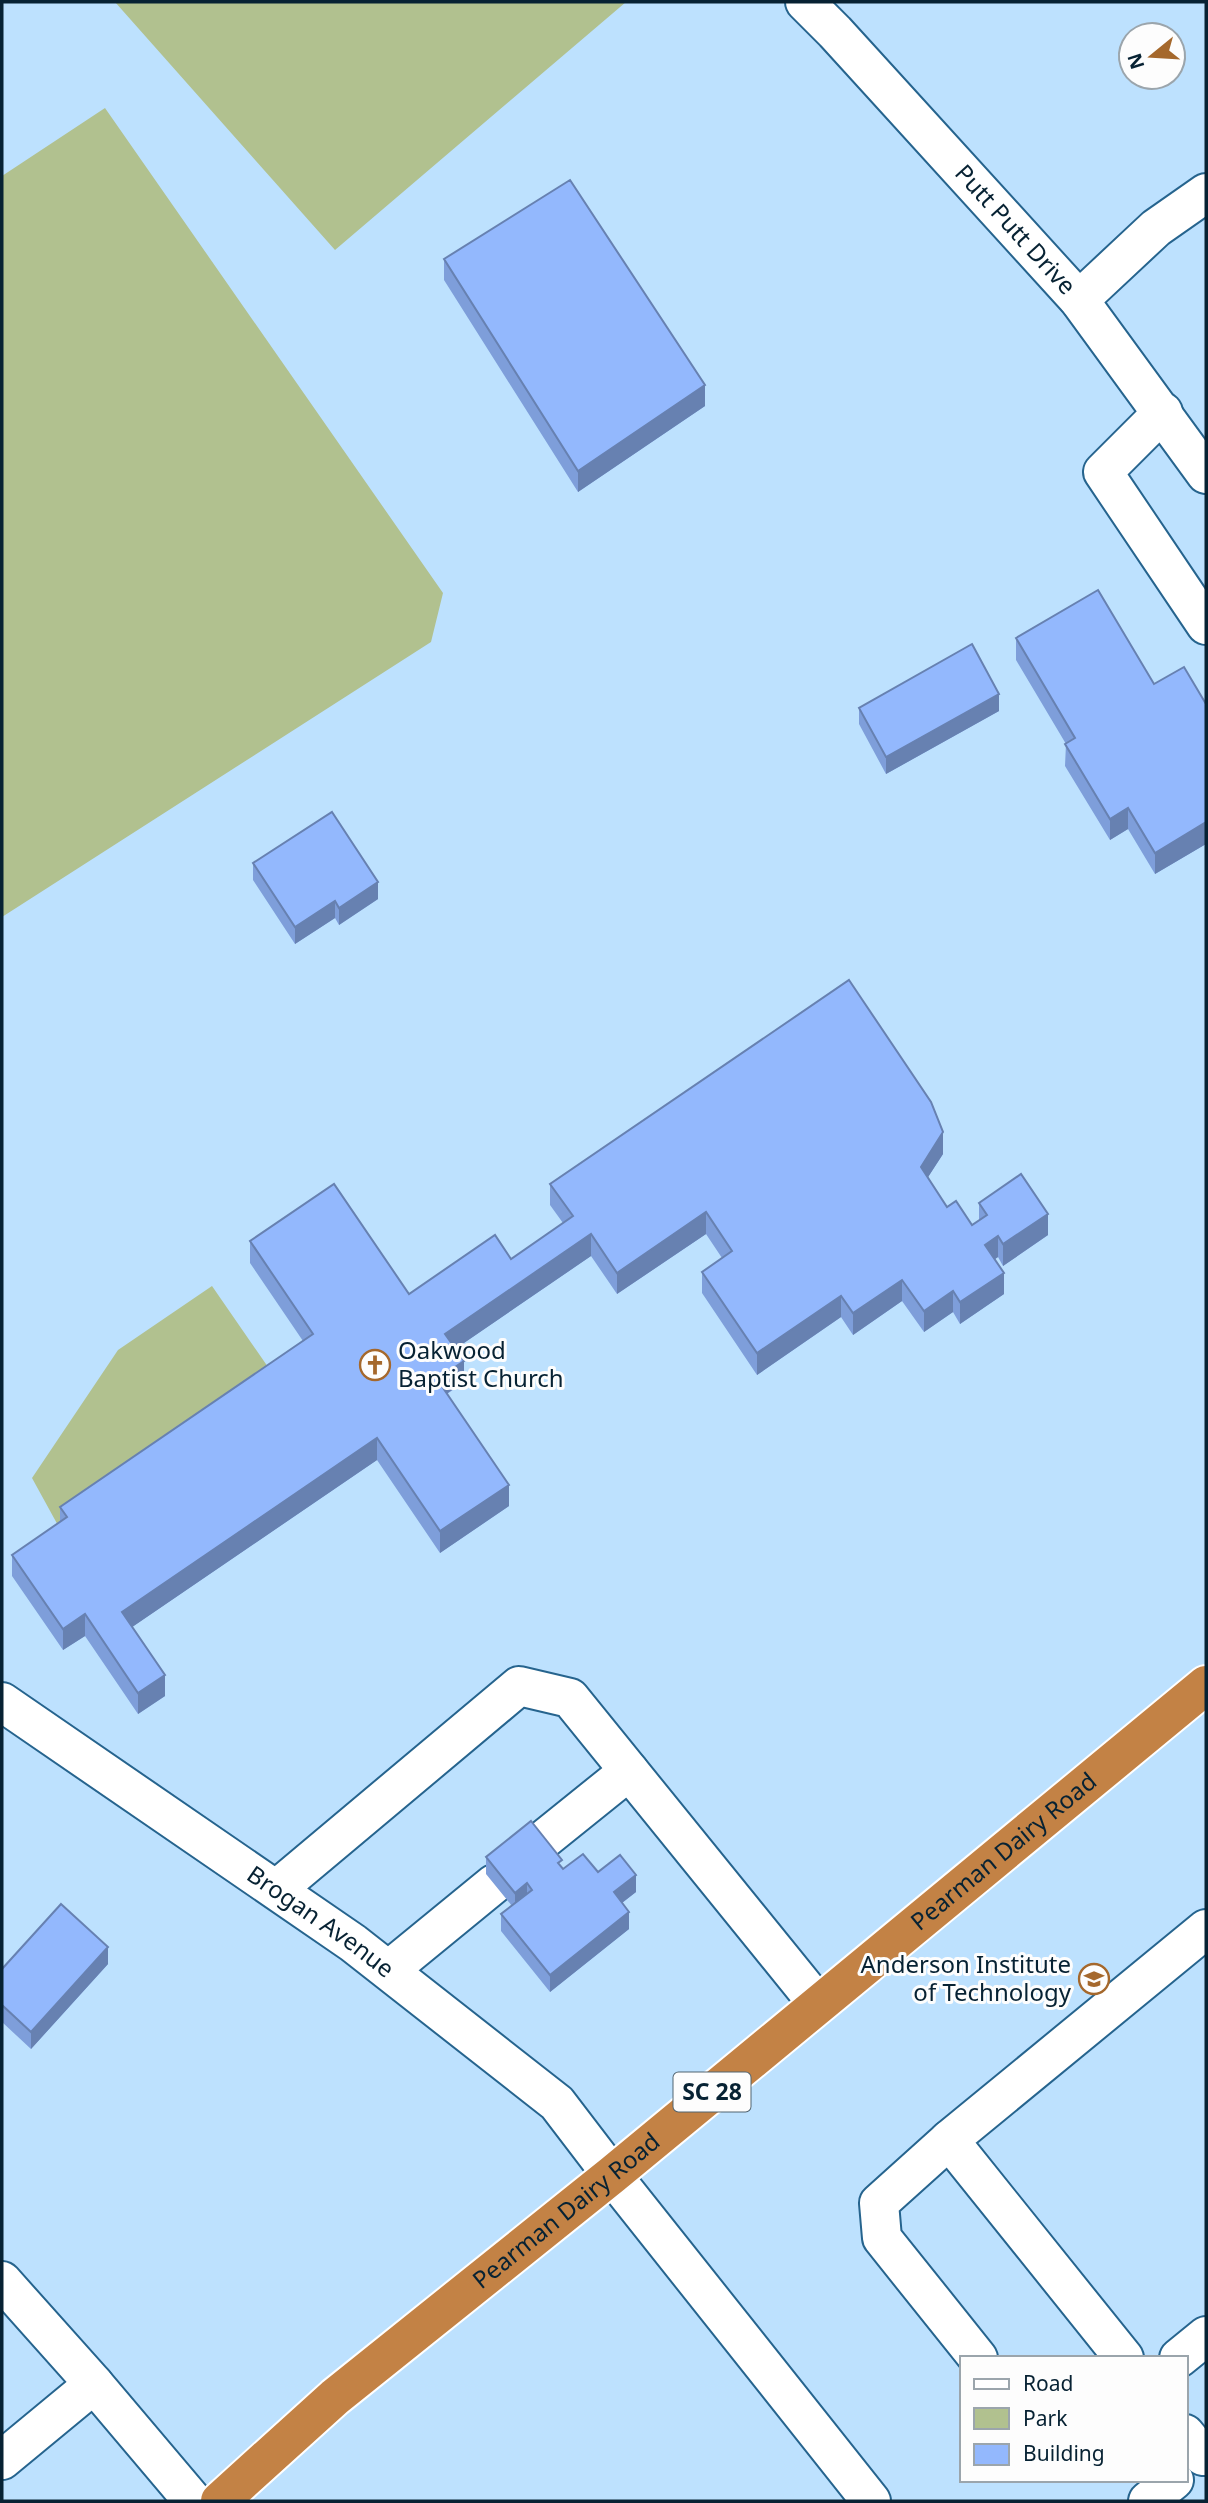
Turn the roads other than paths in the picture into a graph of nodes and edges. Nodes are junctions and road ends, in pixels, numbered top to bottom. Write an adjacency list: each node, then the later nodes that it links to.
1 (805, 2): 3 (street, Putt Putt Drive)
2 (1206, 193): 3 (street)
3 (1080, 300): 4 (street, Putt Putt Drive)
4 (1163, 412): 5 (street, Putt Putt Drive); 6 (street)
5 (1206, 474)
6 (1206, 625)
7 (1206, 1685): 15 (highway, Pearman Dairy Road / SC 28)
8 (2, 1702): 12 (street, Brogan Avenue)
9 (629, 1771): 10 (street); 12 (street); 15 (street)
10 (537, 1845)
11 (494, 1884): 14 (street)
12 (277, 1889): 14 (street, Brogan Avenue)
13 (1206, 1929): 16 (street)
14 (389, 1970): 17 (street, Brogan Avenue)
15 (818, 2004): 17 (highway, Pearman Dairy Road / SC 28)
16 (949, 2140): 20 (street); 21 (street)
17 (612, 2175): 27 (highway, Pearman Dairy Road / SC 28); 28 (street, Brogan Avenue)
18 (2, 2281): 23 (street)
19 (1206, 2336): 22 (street)
20 (976, 2356)
21 (1122, 2356)
22 (1181, 2356)
23 (94, 2384): 24 (street); 26 (street)
24 (2, 2460)
25 (1172, 2482): 29 (street)
26 (192, 2501)
27 (220, 2501)
28 (872, 2501)
29 (1148, 2501)

